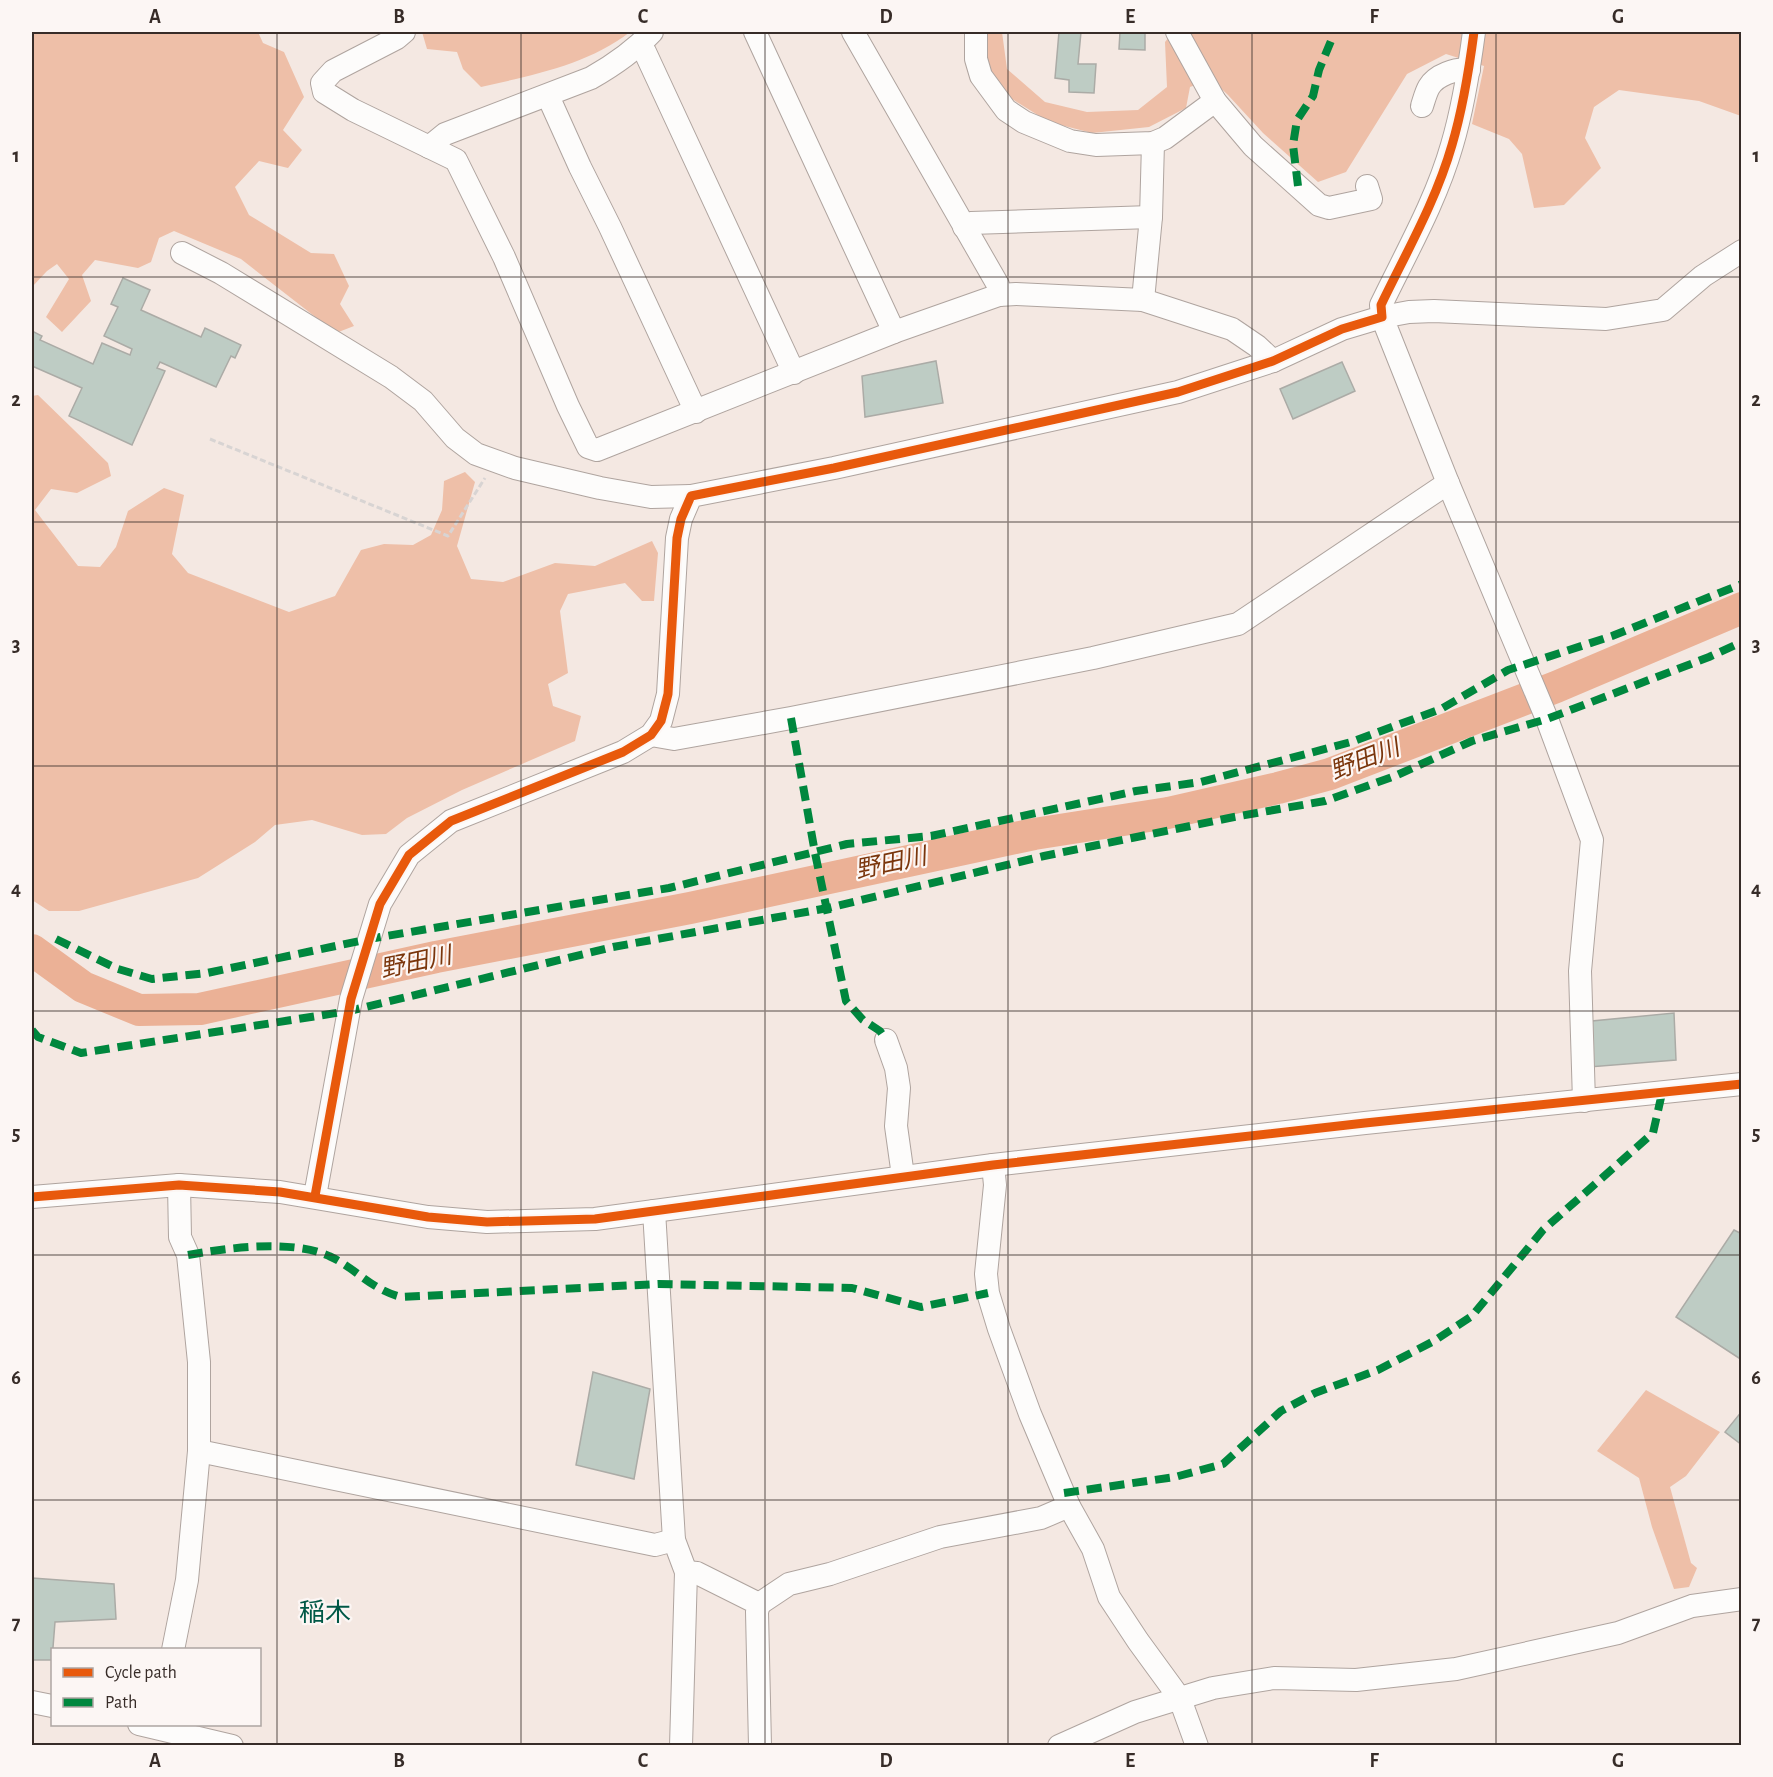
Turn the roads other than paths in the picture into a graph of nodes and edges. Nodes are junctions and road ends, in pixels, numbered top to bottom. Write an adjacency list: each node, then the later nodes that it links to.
1 (404, 32): 13 (street)
2 (755, 32): 22 (street)
3 (853, 32): 16 (street)
4 (976, 32): 12 (street)
5 (1177, 32): 10 (street)
6 (1474, 32): 8 (street)
7 (645, 39): 9 (street); 24 (street)
8 (1469, 70): 11 (street); 21 (street)
9 (548, 96): 13 (street); 25 (street)
10 (1215, 101): 12 (street); 14 (street)
11 (1422, 106)
12 (1153, 143): 15 (street)
13 (429, 147): 25 (street)
14 (1367, 186)
15 (1151, 217): 16 (street); 20 (street)
16 (964, 227): 19 (street)
17 (1742, 251): 21 (street)
18 (182, 253): 27 (street)
19 (999, 296): 20 (street); 22 (street)
20 (1143, 300): 23 (street)
21 (1382, 317): 23 (street); 26 (street)
22 (894, 332): 24 (street)
23 (1273, 361): 27 (street)
24 (794, 373): 25 (street)
25 (696, 412)
26 (1448, 483): 28 (street); 31 (street)
27 (691, 496): 28 (street)
28 (651, 735): 35 (street)
29 (886, 1040): 33 (street)
30 (1742, 1084): 31 (street)
31 (1584, 1101): 32 (street)
32 (993, 1165): 33 (street); 39 (street)
33 (903, 1176): 37 (street)
34 (179, 1185): 35 (street); 36 (street); 38 (street)
35 (315, 1196): 37 (street)
36 (32, 1197)
37 (654, 1211): 40 (street)
38 (199, 1451): 40 (street); 44 (street)
39 (1070, 1506): 43 (street); 45 (street)
40 (674, 1540): 41 (street)
41 (686, 1572): 43 (street); 50 (street)
42 (1742, 1599): 45 (street)
43 (759, 1604): 51 (street)
44 (173, 1648)
45 (1180, 1700): 52 (street); 53 (street)
46 (32, 1702): 47 (street)
47 (51, 1706)
48 (151, 1726): 49 (street)
49 (232, 1746)
50 (681, 1746)
51 (760, 1746)
52 (1059, 1746)
53 (1197, 1746)

